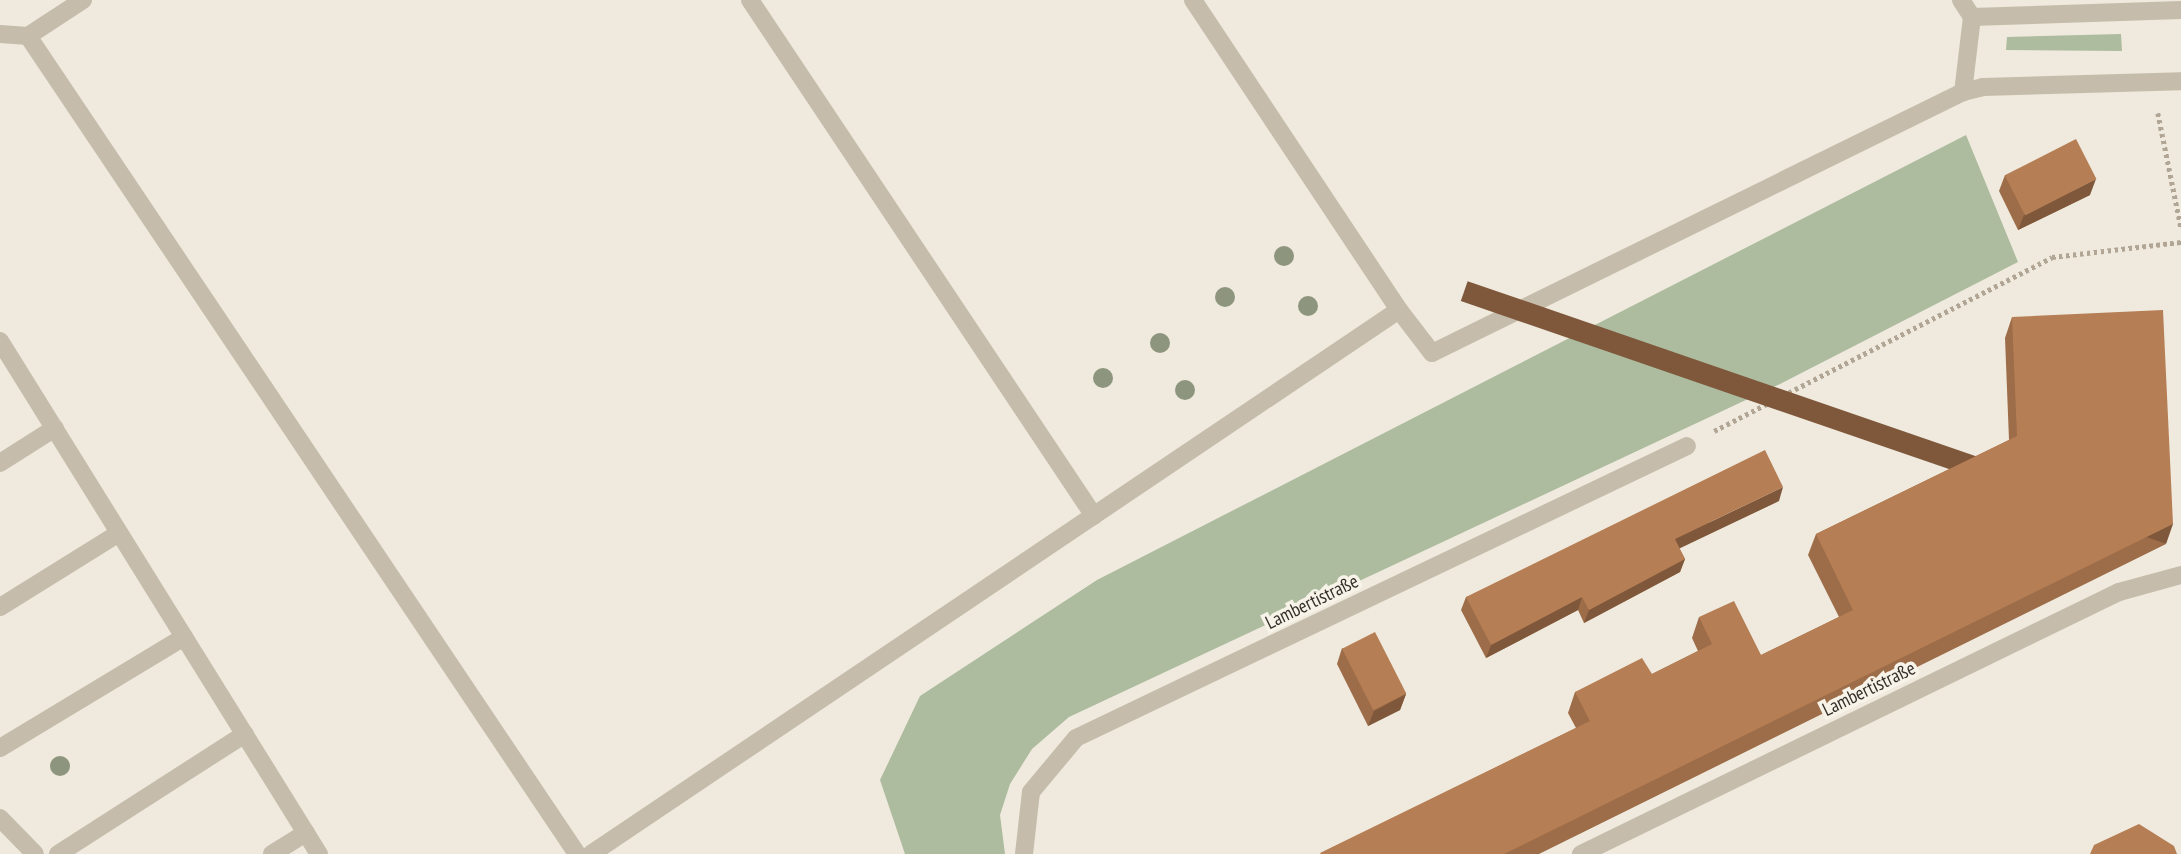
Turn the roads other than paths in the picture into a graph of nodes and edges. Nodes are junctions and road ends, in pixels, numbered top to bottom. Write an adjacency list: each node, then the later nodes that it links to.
1 (83, 0): 8 (street)
2 (750, 0): 16 (street)
3 (1193, 0): 11 (street)
4 (1961, 0): 6 (street)
5 (2181, 10): 6 (street)
6 (1972, 17): 10 (street)
7 (0, 34): 8 (street)
8 (28, 36): 29 (street)
9 (2181, 81): 10 (street)
10 (1964, 92): 11 (street)
11 (1399, 310): 16 (street)
12 (0, 341): 13 (street)
13 (55, 428): 15 (street); 17 (street)
14 (1687, 446): 31 (street, Lambertistraße)
15 (0, 463)
16 (1094, 516): 30 (street)
17 (119, 533): 19 (street); 20 (street)
18 (2181, 575): 32 (street, Lambertistraße)
19 (0, 607)
20 (184, 637): 21 (street); 22 (street)
21 (245, 734): 24 (street); 26 (street)
22 (0, 748)
23 (0, 818): 25 (street)
24 (306, 833): 27 (street); 28 (street)
25 (35, 854)
26 (58, 854)
27 (272, 854)
28 (319, 854)
29 (577, 854)
30 (591, 854)
31 (1024, 854)
32 (1581, 854)

